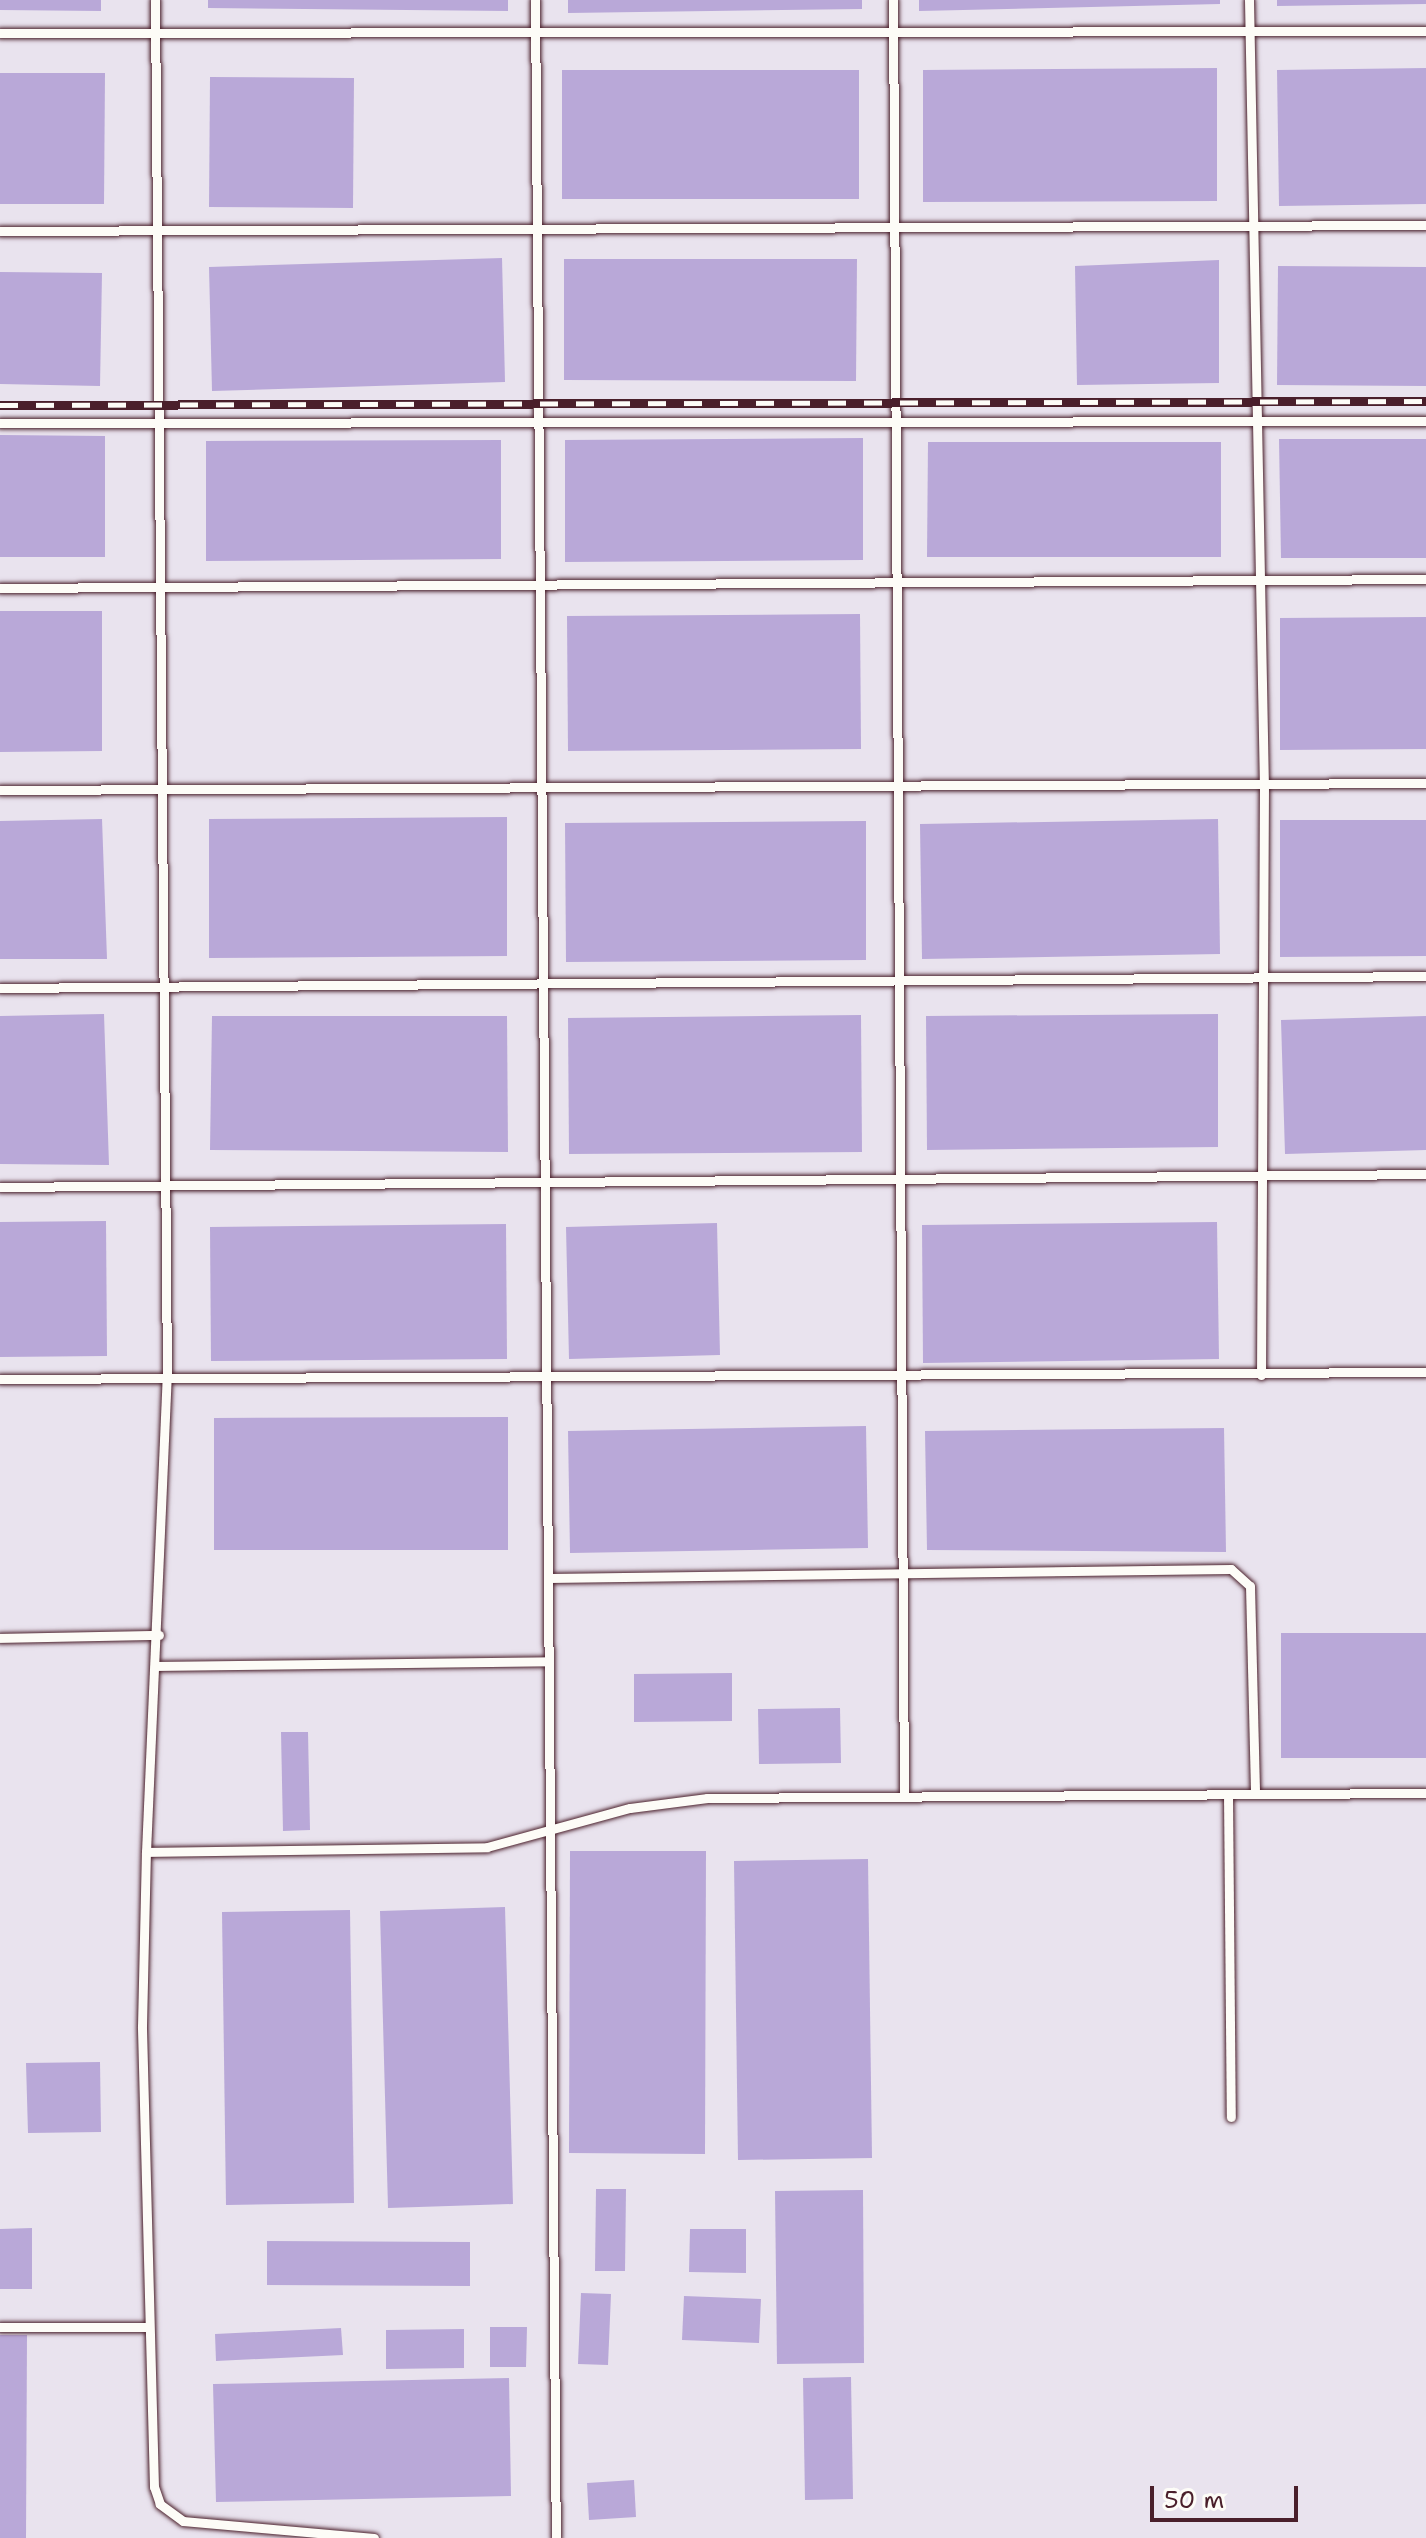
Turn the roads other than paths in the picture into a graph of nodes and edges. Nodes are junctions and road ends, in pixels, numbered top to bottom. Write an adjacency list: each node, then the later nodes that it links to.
1 (155, 0): 8 (lane)
2 (535, 0): 10 (lane)
3 (893, 0): 9 (lane)
4 (1249, 0): 7 (lane)
5 (1426, 31): 7 (lane)
6 (0, 33): 8 (lane)
7 (1250, 33): 9 (lane); 13 (lane)
8 (156, 34): 10 (lane); 14 (lane)
9 (894, 34): 10 (lane); 12 (lane)
10 (535, 36): 15 (lane)
11 (1426, 225): 13 (lane)
12 (896, 226): 13 (lane); 15 (lane); 22 (lane)
13 (1254, 226): 17 (lane)
14 (160, 229): 15 (lane); 16 (lane); 21 (lane)
15 (538, 229): 19 (lane)
16 (0, 231)
17 (1259, 420): 18 (lane); 22 (lane); 23 (lane)
18 (1426, 421)
19 (541, 422): 21 (lane); 22 (lane); 26 (lane)
20 (0, 423): 21 (lane)
21 (162, 423): 28 (lane)
22 (898, 423): 25 (lane)
23 (1262, 578): 24 (lane); 25 (lane); 32 (lane)
24 (1426, 579)
25 (899, 580): 26 (lane); 29 (lane)
26 (542, 586): 28 (lane); 31 (lane)
27 (0, 588): 28 (lane)
28 (163, 588): 34 (lane)
29 (901, 782): 31 (lane); 32 (lane); 36 (lane)
30 (1426, 783): 32 (lane)
31 (544, 785): 34 (lane); 38 (lane)
32 (1264, 786): 37 (lane)
33 (0, 790): 34 (lane)
34 (163, 791): 39 (lane)
35 (1426, 976): 37 (lane)
36 (900, 979): 37 (lane); 38 (lane); 44 (lane)
37 (1262, 981): 42 (lane)
38 (546, 985): 39 (lane); 43 (lane)
39 (165, 986): 40 (lane); 46 (lane)
40 (0, 988)
41 (1426, 1174): 42 (lane)
42 (1260, 1178): 44 (lane); 49 (lane)
43 (549, 1183): 44 (lane); 46 (lane); 52 (lane)
44 (901, 1184): 48 (lane)
45 (0, 1187): 46 (lane)
46 (167, 1187): 50 (lane)
47 (1426, 1372): 49 (lane)
48 (903, 1375): 49 (lane); 52 (lane); 53 (lane)
49 (1261, 1375)
50 (167, 1378): 51 (lane); 52 (lane); 55 (lane)
51 (0, 1379)
52 (551, 1380): 54 (lane)
53 (903, 1573): 54 (lane); 61 (lane); 62 (lane)
54 (549, 1578): 57 (lane)
55 (159, 1635): 56 (lane); 58 (lane)
56 (0, 1638)
57 (549, 1661): 58 (lane); 63 (lane)
58 (158, 1666): 64 (lane)
59 (1426, 1793): 61 (lane)
60 (1228, 1794): 61 (lane); 62 (lane); 65 (lane)
61 (1255, 1794)
62 (904, 1795): 63 (lane)
63 (549, 1833): 64 (lane); 69 (lane)
64 (146, 1852): 67 (lane)
65 (1231, 2117)
66 (0, 2327): 67 (lane)
67 (149, 2327): 68 (lane)
68 (374, 2538)
69 (556, 2538)

